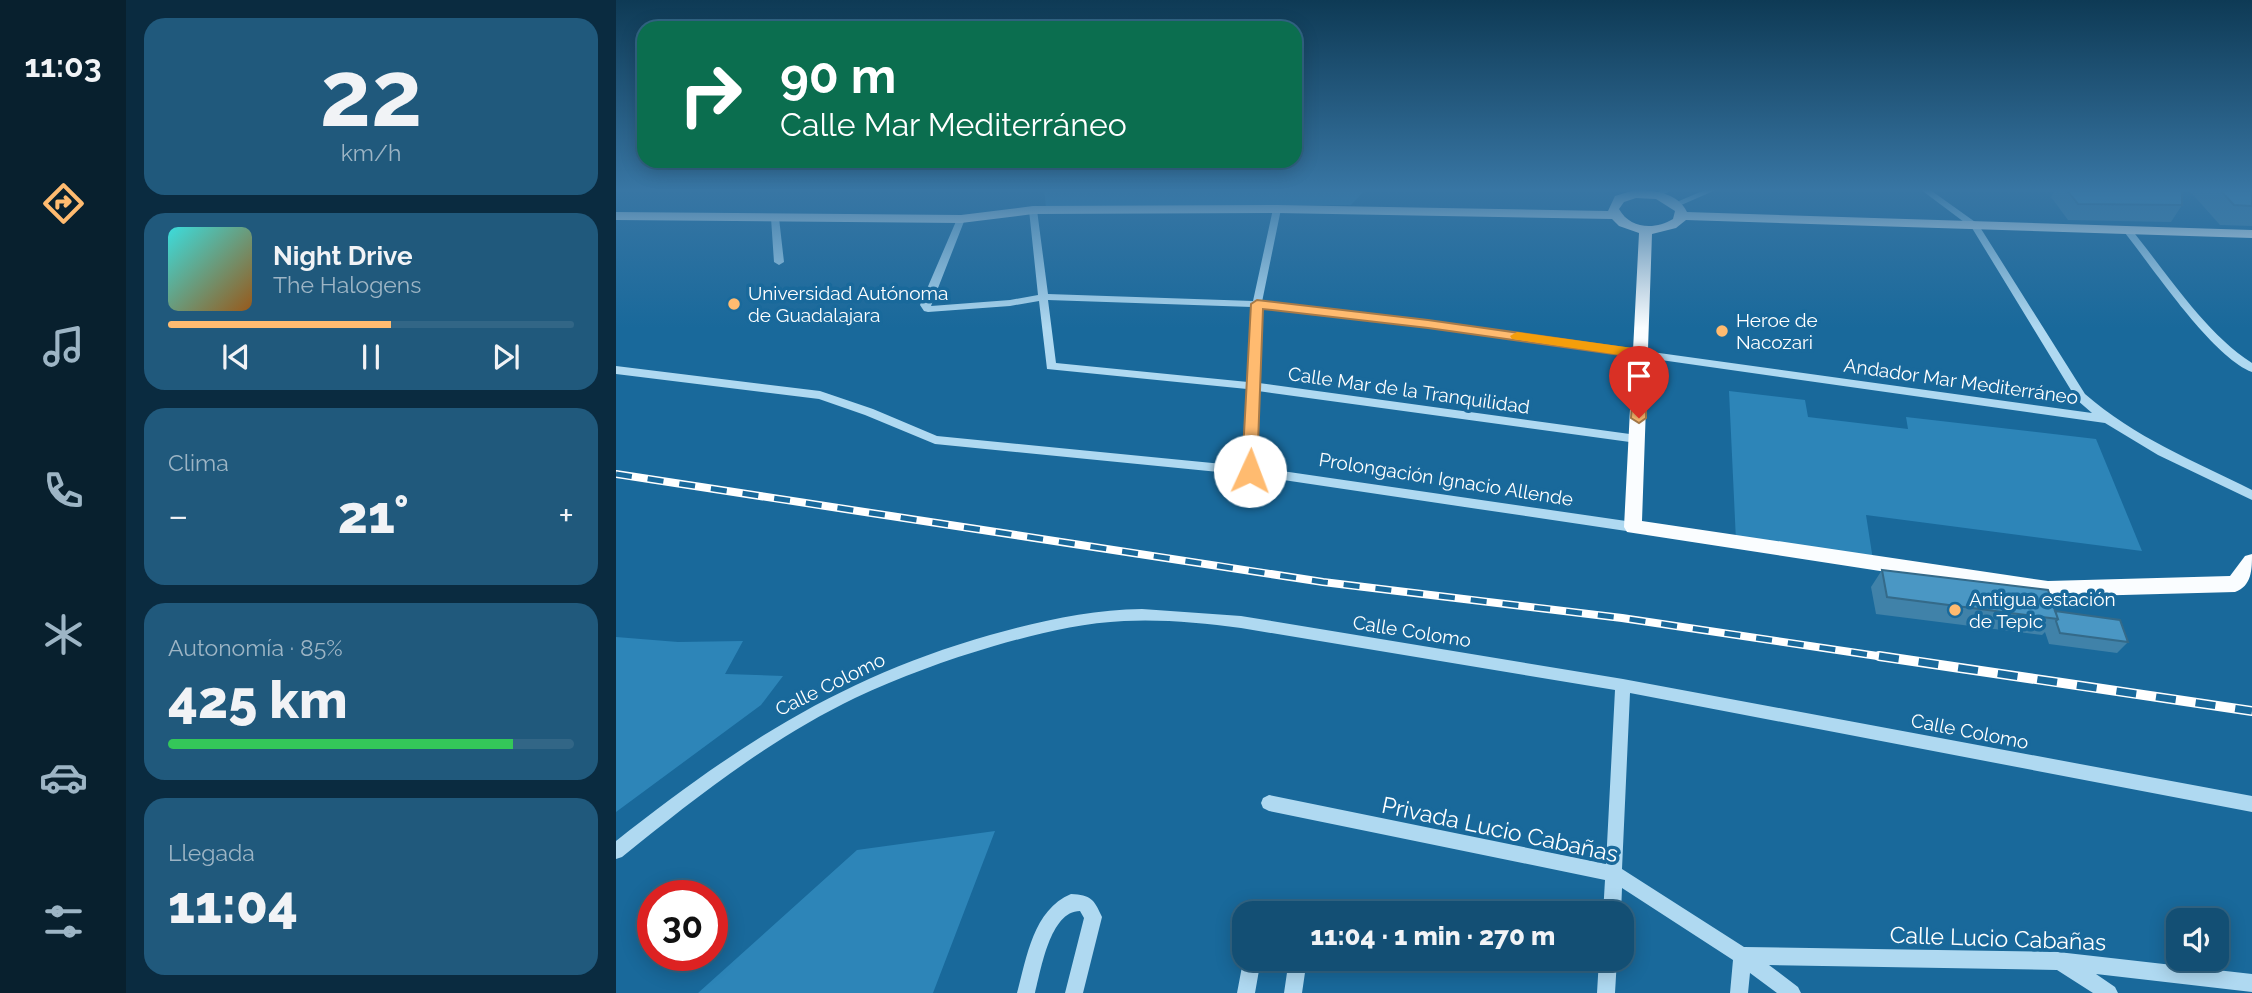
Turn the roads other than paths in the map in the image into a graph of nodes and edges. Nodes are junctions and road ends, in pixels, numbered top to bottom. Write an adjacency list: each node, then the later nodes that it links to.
1 (777, 235): 8 (street)
2 (954, 235): 9 (street)
3 (1036, 235): 9 (street)
4 (1271, 235): 10 (street)
5 (1646, 235): 11 (main road)
6 (1981, 235): 15 (street)
7 (2132, 235): 12 (street)
8 (779, 262)
9 (1043, 297): 10 (street); 14 (street, Calle Mar de la Tranquilidad)
10 (1257, 304): 11 (street); 14 (street)
11 (1643, 354): 15 (street, Andador Mar Mediterráneo); 16 (main road)
12 (2252, 368)
13 (616, 370): 17 (street, Prolongación Ignacio Allende)
14 (1252, 386): 16 (street, Calle Mar de la Tranquilidad); 17 (street)
15 (2108, 419): 18 (street)
16 (1637, 439): 19 (main road)
17 (1250, 471): 19 (street, Prolongación Ignacio Allende)
18 (2252, 495)
19 (1633, 527): 21 (main road, Prolongación Ignacio Allende)
20 (2252, 561): 21 (main road)
21 (2243, 583)
22 (1623, 685): 24 (street, Calle Colomo); 25 (street, Calle Colomo); 26 (street)
23 (1269, 803): 26 (street, Privada Lucio Cabañas)
24 (2252, 804)
25 (616, 851)
26 (1615, 874): 27 (street); 28 (street, Privada Lucio Cabañas)
27 (1613, 901)
28 (1742, 956): 29 (street, Calle Lucio Cabañas); 39 (street); 40 (street, Privada Lucio Cabañas)
29 (2058, 961): 33 (street, Calle Lucio Cabañas); 41 (street)
30 (1250, 971): 36 (street)
31 (1296, 971): 37 (street)
32 (1607, 971): 38 (street)
33 (2252, 983)
34 (1026, 993): 35 (street)
35 (1073, 993)
36 (1246, 993)
37 (1293, 993)
38 (1606, 993)
39 (1739, 993)
40 (1792, 993)
41 (2109, 993)

